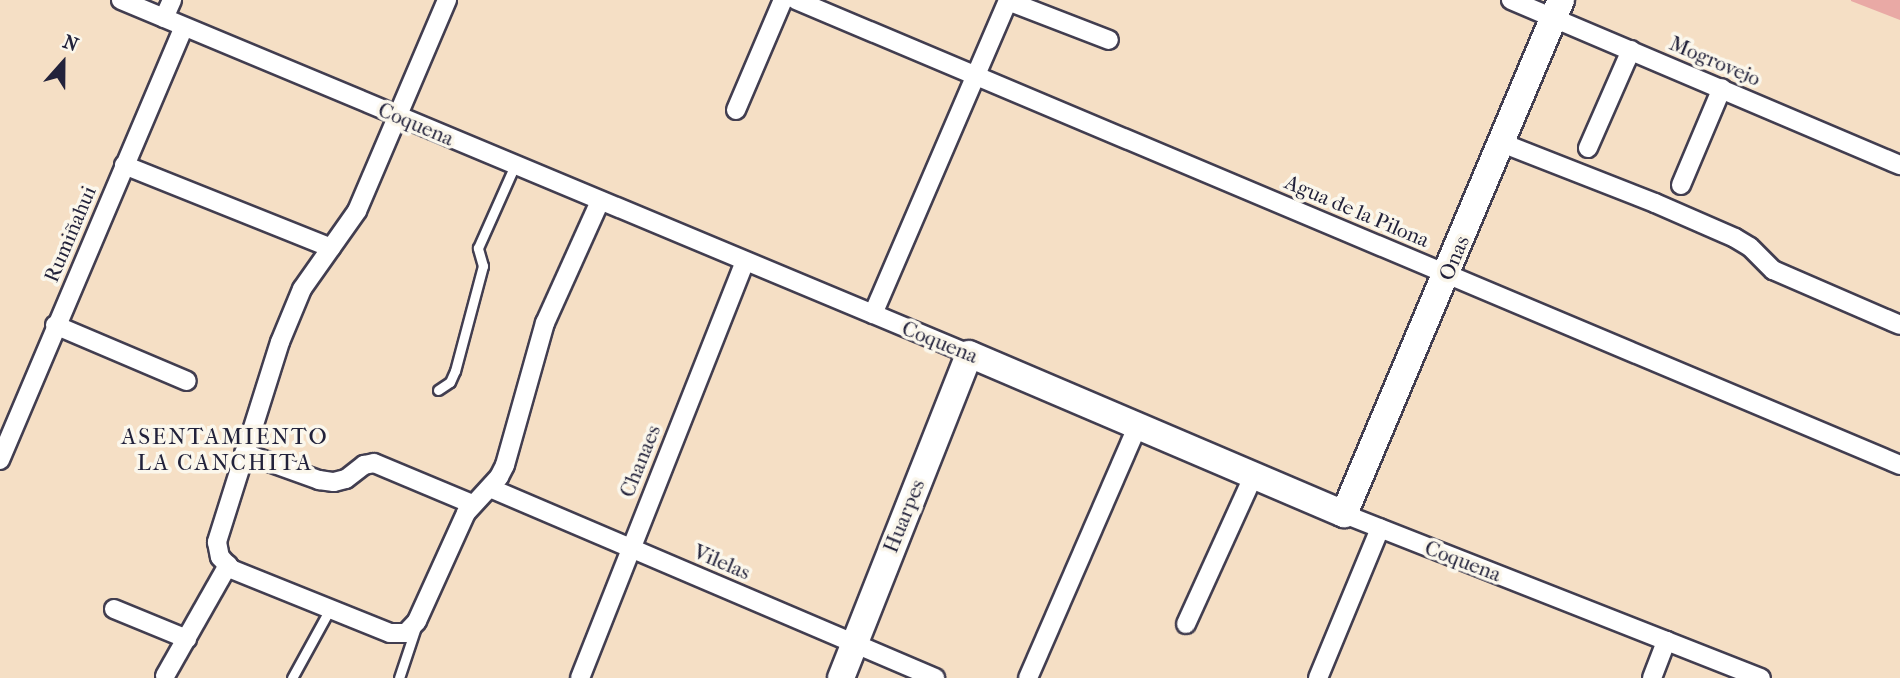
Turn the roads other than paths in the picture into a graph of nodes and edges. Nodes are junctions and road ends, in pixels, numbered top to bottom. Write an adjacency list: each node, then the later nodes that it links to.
1 (121, 0): 9 (street, Coquena)
2 (172, 0): 9 (street)
3 (447, 0): 16 (street)
4 (783, 0): 15 (street)
5 (796, 0): 13 (street, Agua de la Pilona)
6 (1008, 0): 11 (street); 13 (street)
7 (1511, 0): 8 (street, Mogrovejo)
8 (1557, 9): 12 (street, Mogrovejo); 17 (main road, Onas)
9 (164, 18): 10 (street, Coquena)
10 (184, 27): 16 (street, Coquena); 19 (street, Rumiñahui)
11 (1109, 40)
12 (1632, 50): 14 (street, Mogrovejo); 18 (street)
13 (976, 76): 26 (street, Agua de la Pilona); 27 (street)
14 (1722, 89): 21 (street, Mogrovejo); 22 (street)
15 (736, 110)
16 (398, 117): 20 (street, Coquena); 24 (street)
17 (1502, 144): 26 (main road, Onas); 29 (street)
18 (1588, 148)
19 (124, 165): 24 (street); 28 (street, Rumiñahui)
20 (514, 165): 23 (street, Coquena); 32 (lane)
21 (1900, 165)
22 (1681, 185)
23 (600, 201): 25 (street, Coquena); 38 (street)
24 (331, 248): 35 (street)
25 (745, 262): 27 (street, Coquena); 42 (street, Chanaes)
26 (1448, 274): 36 (street, Agua de la Pilona); 40 (main road, Onas)
27 (873, 314): 30 (street, Coquena)
28 (55, 325): 31 (street); 34 (street, Rumiñahui)
29 (1900, 325)
30 (968, 354): 33 (main road, Coquena); 50 (main road, Huarpes)
31 (187, 381)
32 (438, 390)
33 (1138, 425): 37 (main road, Coquena); 58 (street)
34 (2, 449)
35 (244, 453): 39 (street); 43 (street)
36 (1900, 465)
37 (1254, 475): 40 (main road, Coquena); 47 (street)
38 (489, 488): 39 (street); 42 (street, Vilelas)
39 (472, 504): 46 (street)
40 (1344, 514): 41 (street, Coquena)
41 (1380, 528): 49 (street, Coquena); 59 (street)
42 (630, 547): 50 (street, Vilelas); 55 (street, Chanaes)
43 (228, 565): 45 (street); 48 (street)
44 (114, 609): 48 (street)
45 (330, 609): 46 (street); 53 (lane)
46 (418, 621): 54 (lane)
47 (1186, 624)
48 (187, 639): 52 (street)
49 (1666, 641): 51 (street, Coquena); 60 (street)
50 (854, 643): 56 (main road, Huarpes); 57 (street, Vilelas)
51 (1731, 672): 61 (street, Coquena)
52 (165, 676)
53 (292, 678)
54 (399, 678)
55 (580, 678)
56 (841, 678)
57 (936, 678)
58 (1028, 678)
59 (1318, 678)
60 (1652, 678)
61 (1761, 678)

